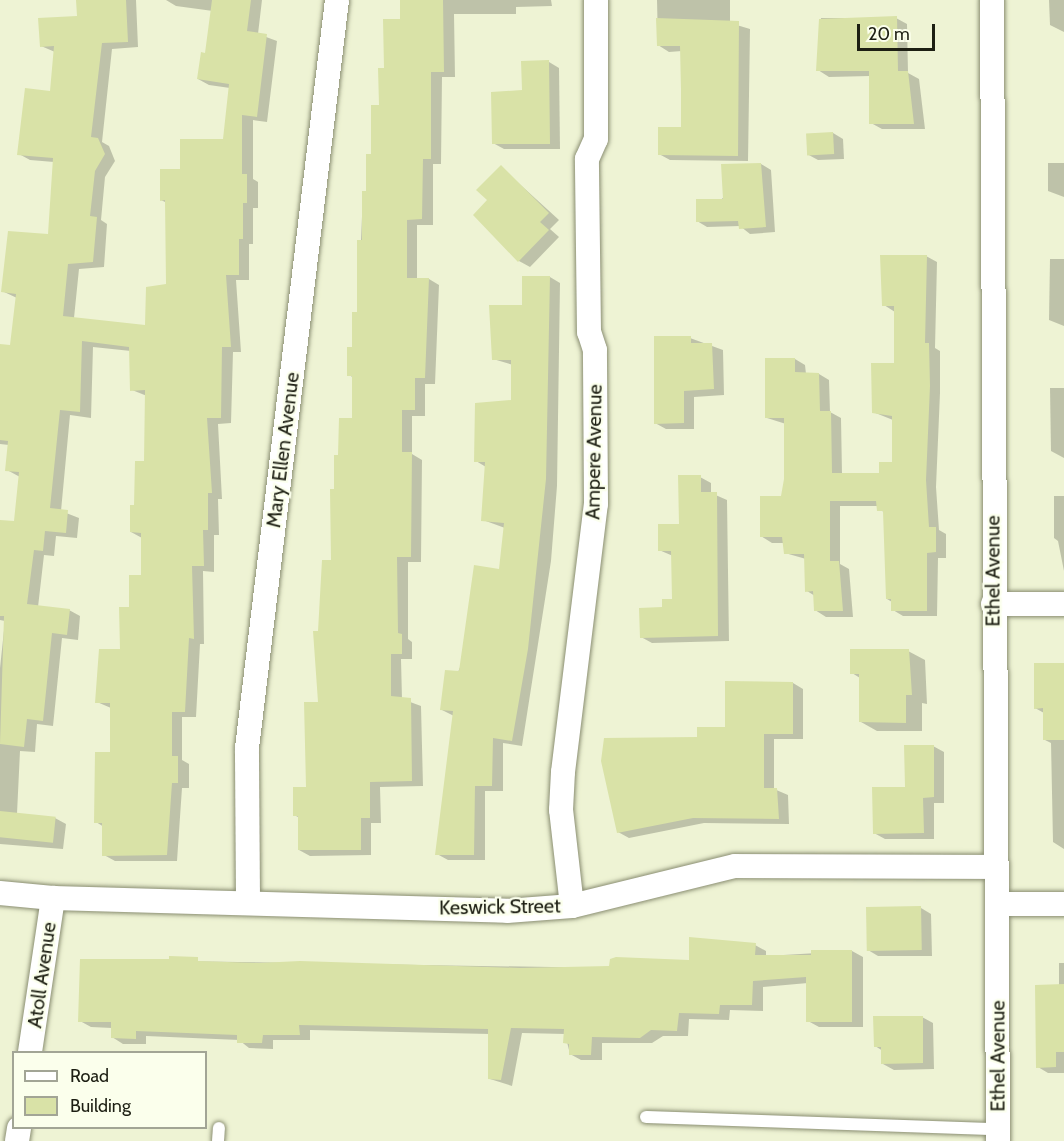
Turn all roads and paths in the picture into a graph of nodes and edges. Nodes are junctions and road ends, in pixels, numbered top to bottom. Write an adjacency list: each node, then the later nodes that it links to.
1 (337, 0): 9 (street, Mary Ellen Avenue)
2 (596, 0): 12 (street, Ampere Avenue)
3 (992, 0): 4 (street, Ethel Avenue)
4 (993, 604): 5 (street); 6 (street, Ethel Avenue)
5 (1064, 604)
6 (996, 867): 10 (street, Ethel Avenue); 12 (street, Keswick Street)
7 (0, 893): 8 (street, Keswick Street)
8 (53, 898): 9 (street, Keswick Street); 13 (street, Atoll Avenue)
9 (248, 901): 12 (street, Keswick Street)
10 (996, 904): 11 (street); 16 (street, Ethel Avenue)
11 (1064, 904)
12 (572, 906)
13 (30, 1051)
14 (646, 1117): 16 (lane)
15 (219, 1128): 17 (lane)
16 (998, 1135)
17 (218, 1141)

